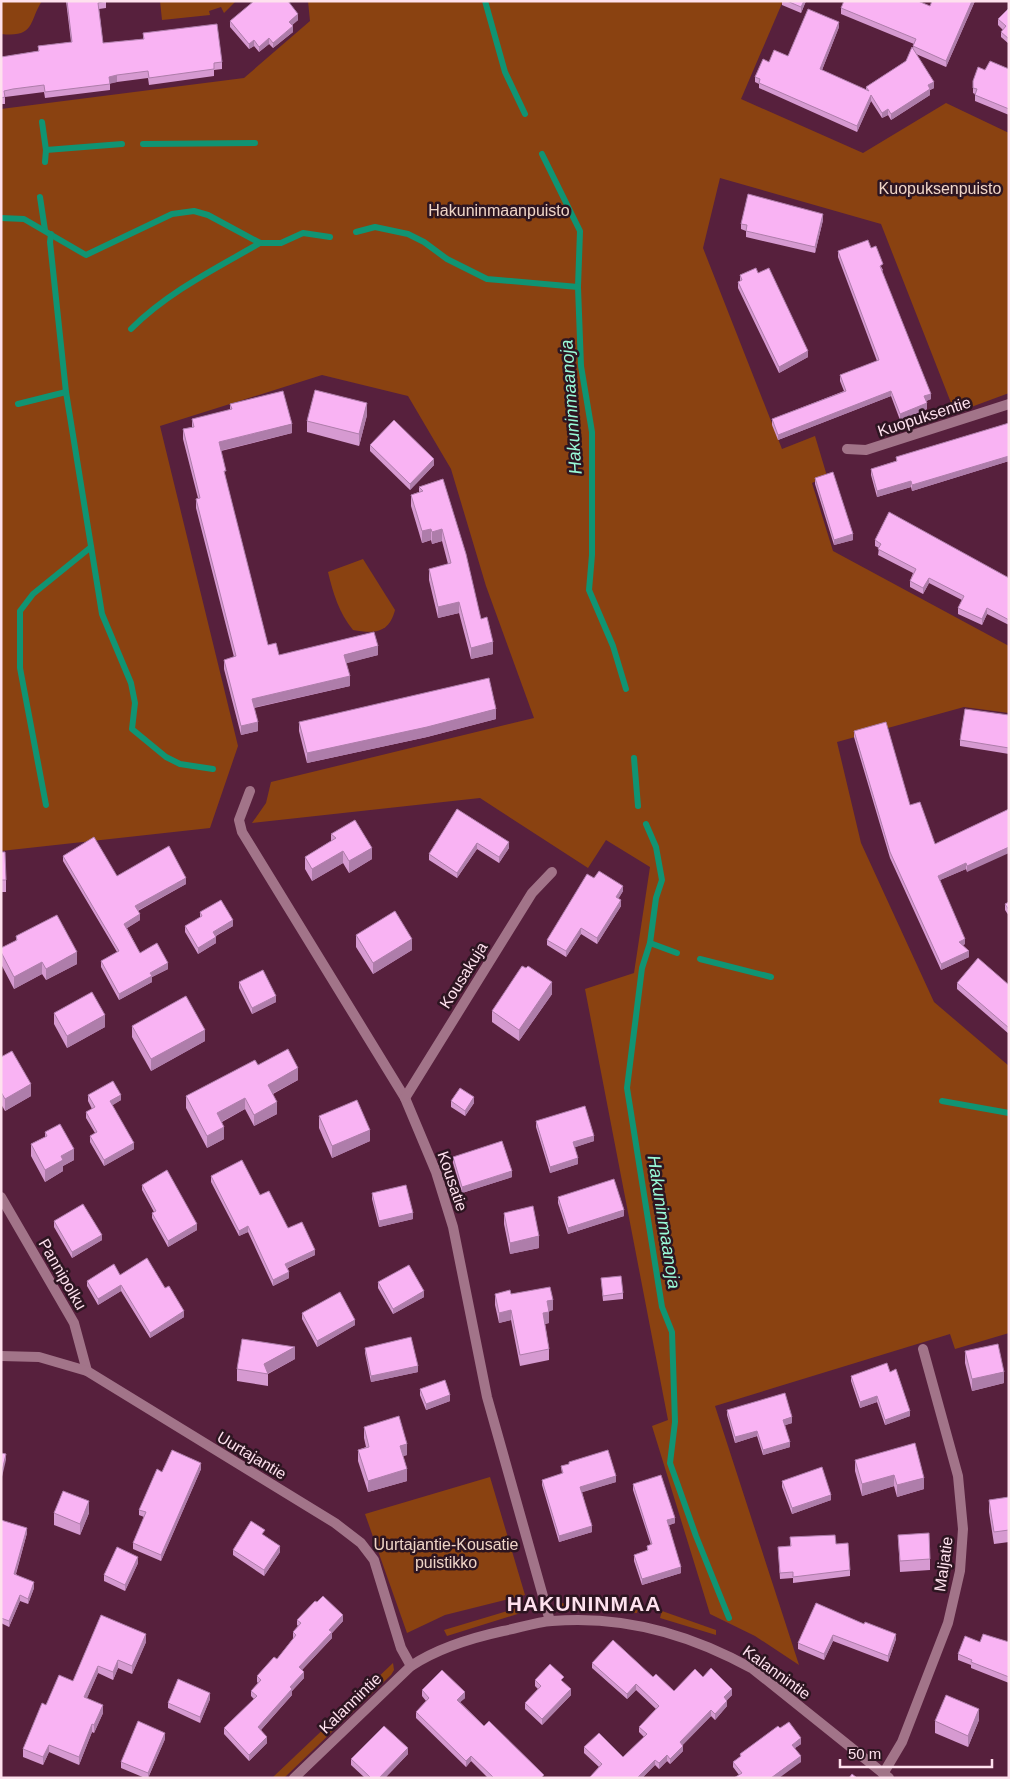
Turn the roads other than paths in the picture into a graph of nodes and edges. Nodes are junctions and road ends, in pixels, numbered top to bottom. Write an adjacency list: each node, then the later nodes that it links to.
1 (1009, 404): 2 (street, Kuopuksentie)
2 (847, 449)
3 (250, 791): 5 (street, Kousatie)
4 (552, 872): 5 (street, Kousakuja)
5 (405, 1098): 10 (street, Kousatie)
6 (1, 1197): 9 (street, Pannipolku)
7 (923, 1350): 12 (street, Maljatie)
8 (1, 1356): 9 (street, Uurtajantie)
9 (87, 1371): 11 (street, Uurtajantie)
10 (550, 1621): 11 (street, Kalannintie); 12 (street, Kalannintie)
11 (411, 1666): 13 (street, Kalannintie)
12 (886, 1776)
13 (294, 1778)

